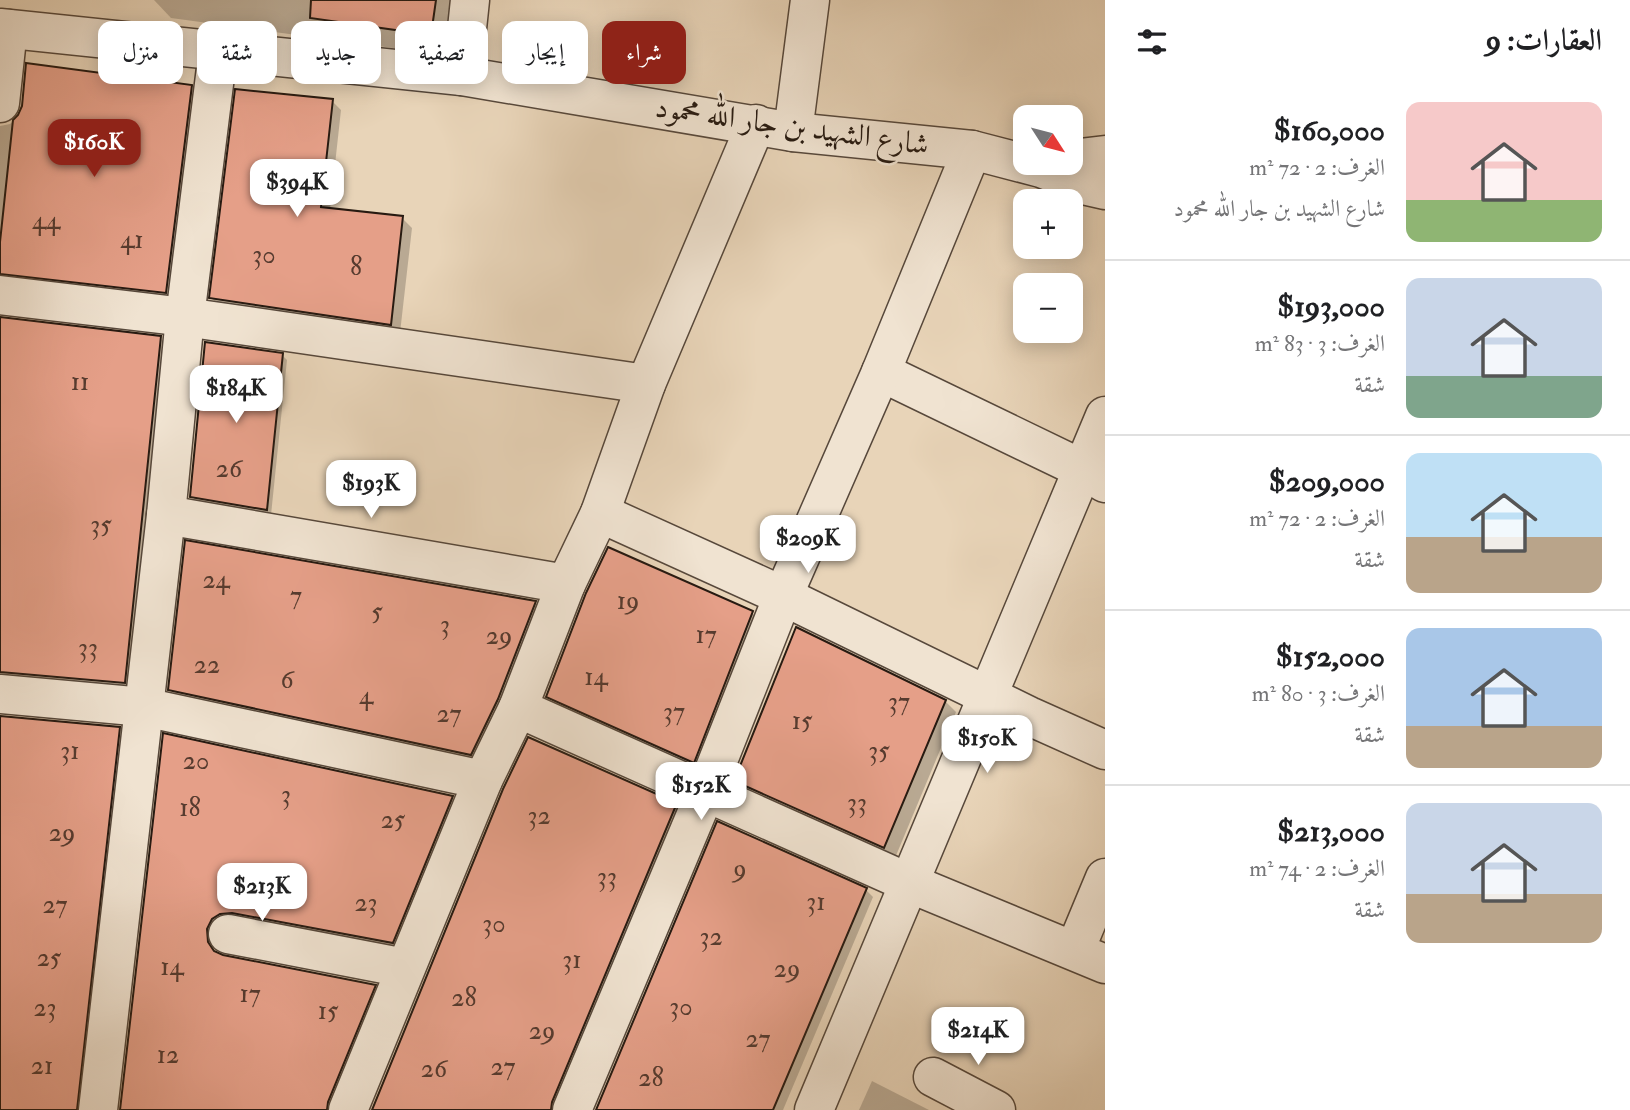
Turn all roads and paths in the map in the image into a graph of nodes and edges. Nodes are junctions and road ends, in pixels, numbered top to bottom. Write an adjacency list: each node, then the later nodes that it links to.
1 (470, 0): 3 (street)
2 (810, 0): 12 (street)
3 (468, 21)
4 (4, 28): 5 (street, شارع الشهيد بن جار الله محمود); 10 (street)
5 (197, 50)
6 (277, 58): 7 (street, شارع الشهيد بن جار الله محمود)
7 (395, 69)
8 (488, 80): 11 (street, شارع الشهيد بن جار الله محمود)
9 (214, 84): 20 (street)
10 (0, 103)
11 (756, 124): 12 (street, شارع الشهيد بن جار الله محمود); 22 (street)
12 (793, 132): 13 (street, شارع الشهيد بن جار الله محمود)
13 (972, 150): 15 (street, شارع الشهيد بن جار الله محمود); 21 (street)
14 (1105, 155): 16 (street, شارع الشهيد بن جار الله محمود)
15 (1013, 157)
16 (1083, 159)
17 (1070, 175): 18 (street, شارع الشهيد بن جار الله محمود)
18 (1105, 190)
19 (0, 295): 20 (street)
20 (185, 317): 22 (street); 26 (street)
21 (881, 372): 24 (street); 28 (street)
22 (646, 384): 25 (street)
23 (1105, 416): 24 (street)
24 (1094, 476): 30 (street)
25 (600, 513): 27 (street); 28 (street)
26 (166, 515): 27 (street); 31 (street)
27 (566, 584): 32 (street)
28 (783, 596): 30 (street); 35 (street)
29 (0, 694): 31 (street)
30 (988, 695): 33 (street); 37 (street)
31 (144, 707): 34 (street); 42 (street)
32 (518, 708): 34 (street); 35 (street)
33 (1105, 750)
34 (483, 780): 40 (street)
35 (706, 792): 37 (street); 44 (street)
36 (1105, 878): 39 (street)
37 (909, 883): 39 (street); 45 (street)
38 (228, 934): 40 (street)
39 (1090, 957)
40 (405, 968): 43 (street)
41 (933, 1077): 46 (street)
42 (98, 1110)
43 (348, 1110)
44 (572, 1110)
45 (814, 1110)
46 (996, 1110)

